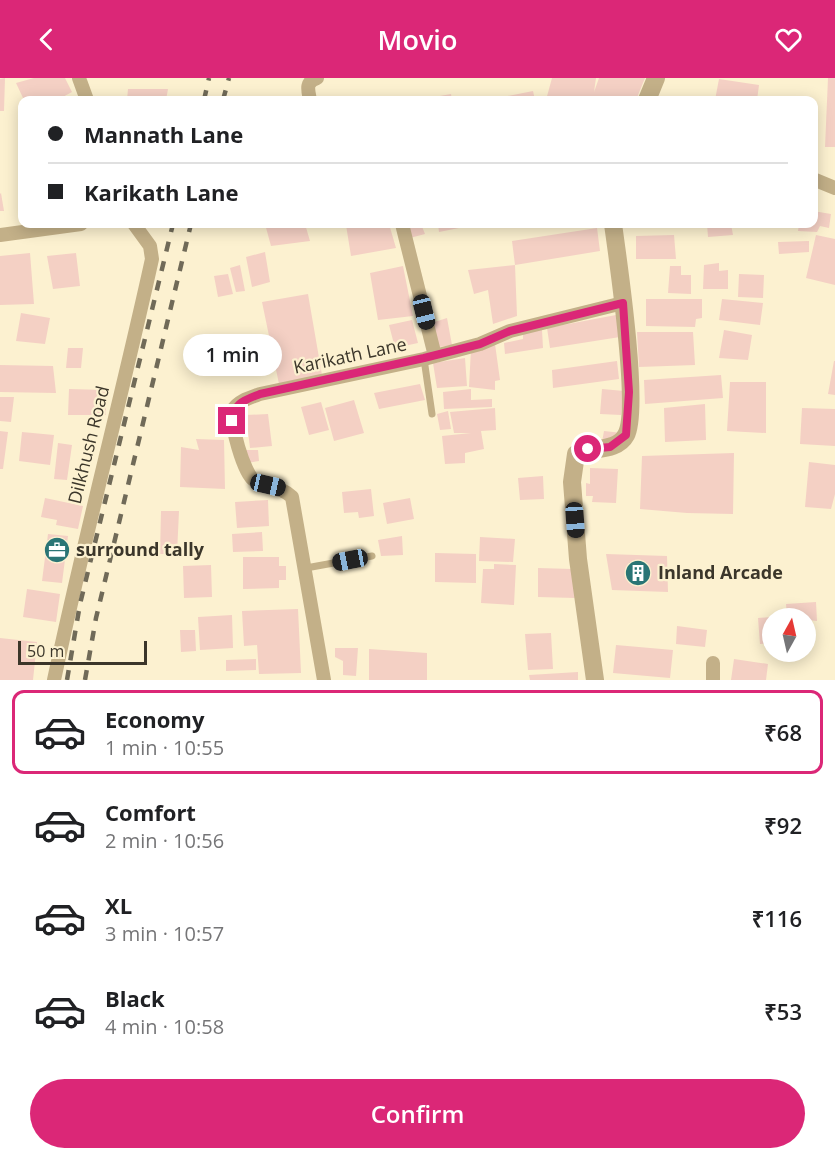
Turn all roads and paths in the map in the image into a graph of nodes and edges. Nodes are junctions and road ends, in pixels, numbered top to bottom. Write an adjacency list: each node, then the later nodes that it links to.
1 (79, 78): 4 (street)
2 (316, 78): 5 (street)
3 (656, 78): 6 (street)
4 (86, 96)
5 (309, 96)
6 (649, 96)
7 (818, 181): 8 (street)
8 (835, 188)
9 (52, 228): 13 (street)
10 (137, 228): 20 (street, Dilkhush Road)
11 (403, 228): 15 (street)
12 (614, 228): 14 (street)
13 (0, 235)
14 (623, 303): 15 (street, Karikath Lane); 22 (street)
15 (429, 357): 16 (lane, Karikath Lane); 18 (street, Karikath Lane)
16 (432, 414)
17 (372, 556): 18 (lane)
18 (306, 568): 21 (street, Karikath Lane)
19 (714, 663): 23 (street)
20 (54, 680)
21 (324, 680)
22 (595, 680)
23 (713, 680)

